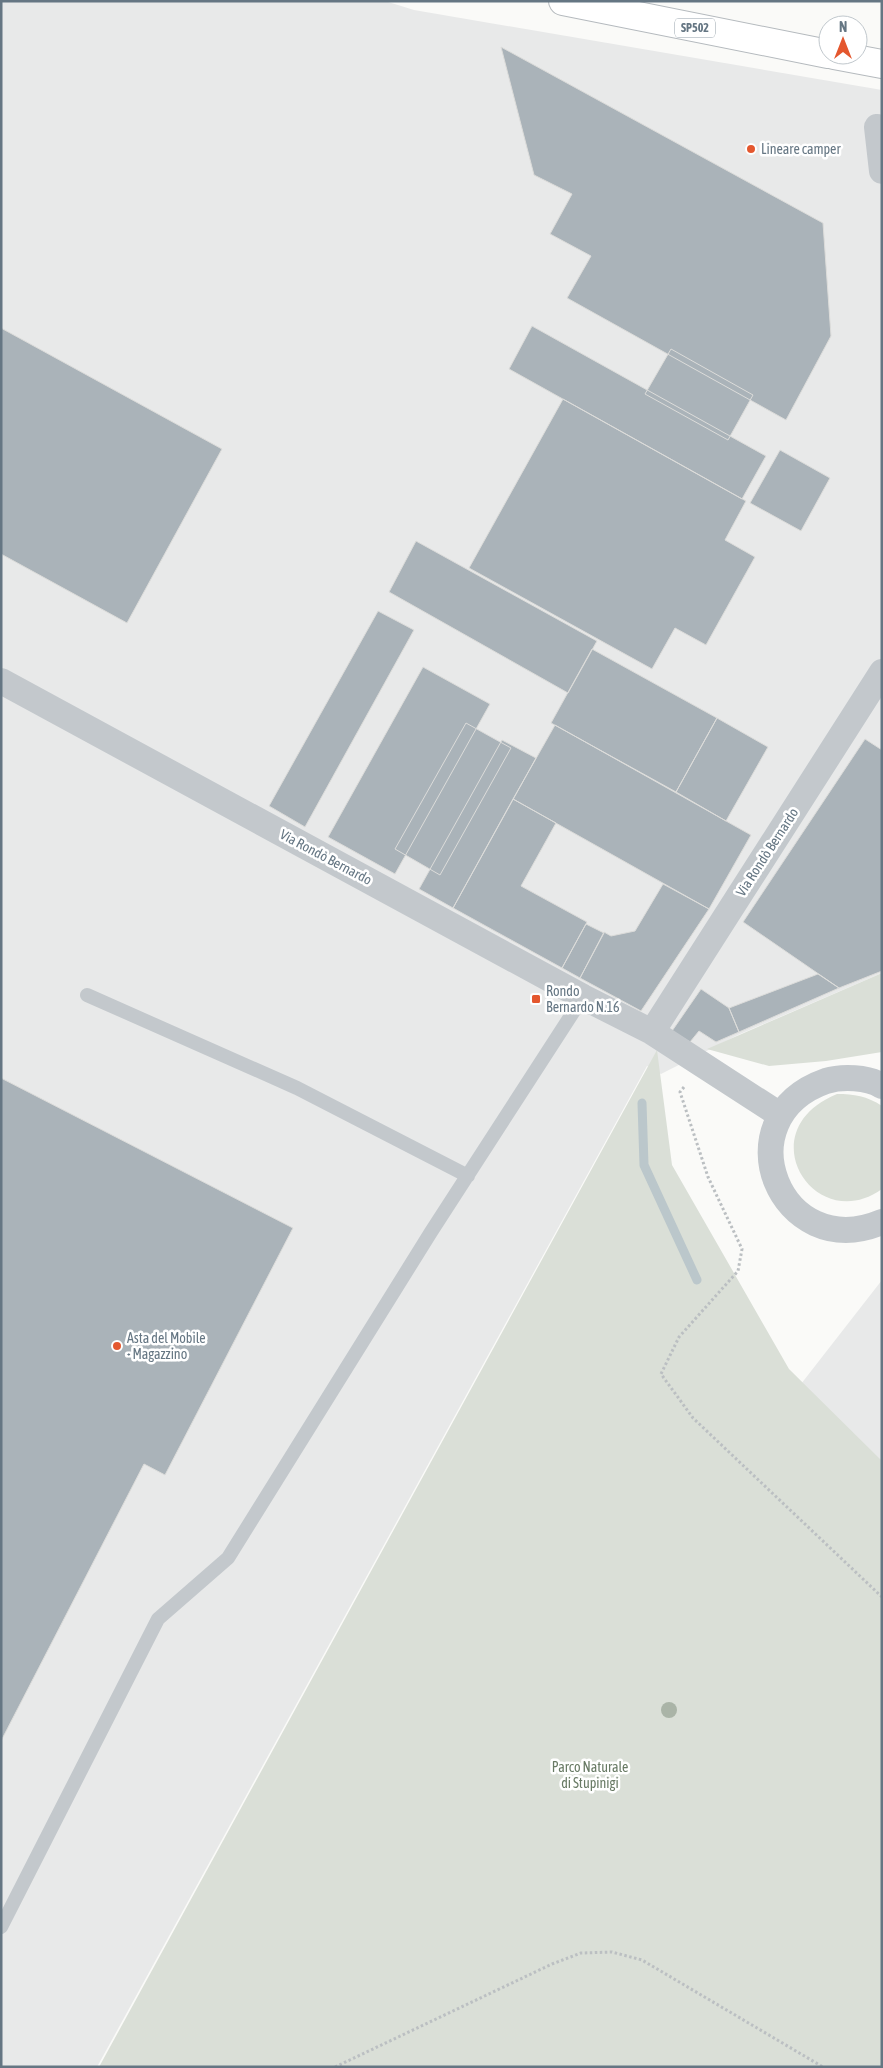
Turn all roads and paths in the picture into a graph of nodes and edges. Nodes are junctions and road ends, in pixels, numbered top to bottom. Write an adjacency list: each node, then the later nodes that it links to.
1 (563, 1): 2 (main road, SP502)
2 (818, 52)
3 (868, 61): 4 (main road)
4 (882, 64)
5 (877, 127): 6 (street)
6 (882, 171)
7 (882, 672): 11 (street, Via Rondò Bernardo)
8 (1, 681): 10 (street, Via Rondò Bernardo)
9 (87, 995): 15 (lane)
10 (584, 997): 11 (street, Via Rondò Bernardo); 15 (lane)
11 (652, 1032): 12 (street, Via Rondò Bernardo)
12 (699, 1063): 14 (street, Via Rondò Bernardo); 17 (path)
13 (882, 1086): 14 (street)
14 (780, 1115): 16 (street)
15 (468, 1176): 18 (lane)
16 (882, 1222)
17 (882, 1596)
18 (1, 1927)
19 (335, 2067): 20 (path)
20 (824, 2067)

